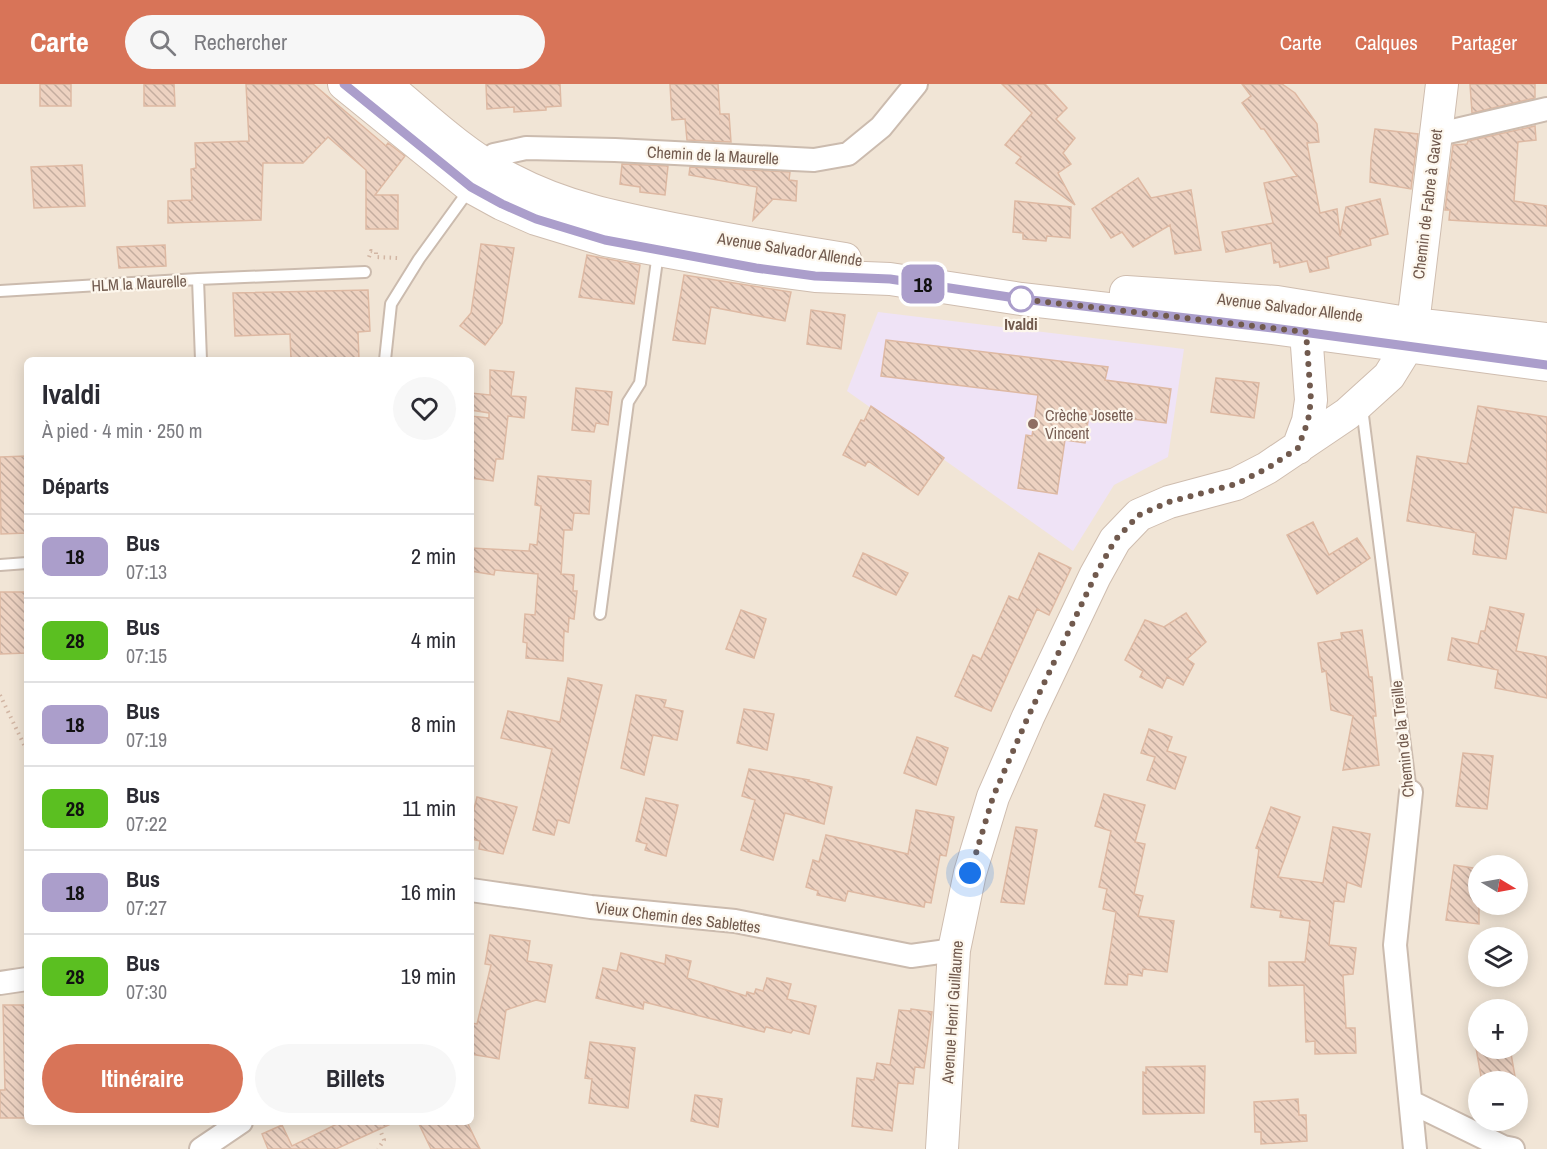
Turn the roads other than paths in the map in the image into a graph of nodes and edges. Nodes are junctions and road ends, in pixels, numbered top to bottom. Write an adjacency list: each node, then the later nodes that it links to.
1 (345, 84): 7 (main road, Avenue Salvador Allende)
2 (385, 84): 7 (main road, Avenue Salvador Allende)
3 (916, 84): 7 (street, Chemin de la Maurelle)
4 (1442, 84): 6 (main road, Chemin de Fabre à Gavet)
5 (1547, 109): 6 (street)
6 (1435, 135): 13 (main road, Chemin de Fabre à Gavet)
7 (478, 175): 8 (main road, Avenue Salvador Allende); 16 (lane)
8 (661, 239): 12 (main road, Avenue Salvador Allende); 13 (main road, Avenue Salvador Allende); 23 (lane)
9 (365, 272): 10 (lane)
10 (198, 279): 11 (lane, HLM la Maurelle); 15 (lane, HLM la Maurelle)
11 (0, 291)
12 (1306, 332): 13 (main road); 18 (main road)
13 (1410, 336): 14 (main road); 17 (main road); 19 (main road, Avenue Henri Guillaume)
14 (1547, 339)
15 (201, 357)
16 (385, 357)
17 (1547, 365)
18 (1311, 380): 19 (main road); 20 (main road)
19 (1361, 402): 20 (main road, Avenue Henri Guillaume); 24 (lane, Chemin de la Treille)
20 (1298, 448): 26 (main road, Avenue Henri Guillaume)
21 (24, 563): 22 (lane)
22 (0, 565)
23 (600, 614)
24 (1411, 792): 29 (street, Chemin de la Treille)
25 (474, 890): 26 (street, Vieux Chemin des Sablettes)
26 (954, 950): 32 (main road, Avenue Henri Guillaume)
27 (24, 979): 28 (street)
28 (0, 983)
29 (1411, 1102): 33 (street, Chemin de la Treille); 34 (street)
30 (237, 1125): 31 (street)
31 (201, 1149)
32 (942, 1149)
33 (1415, 1149)
34 (1513, 1149)

